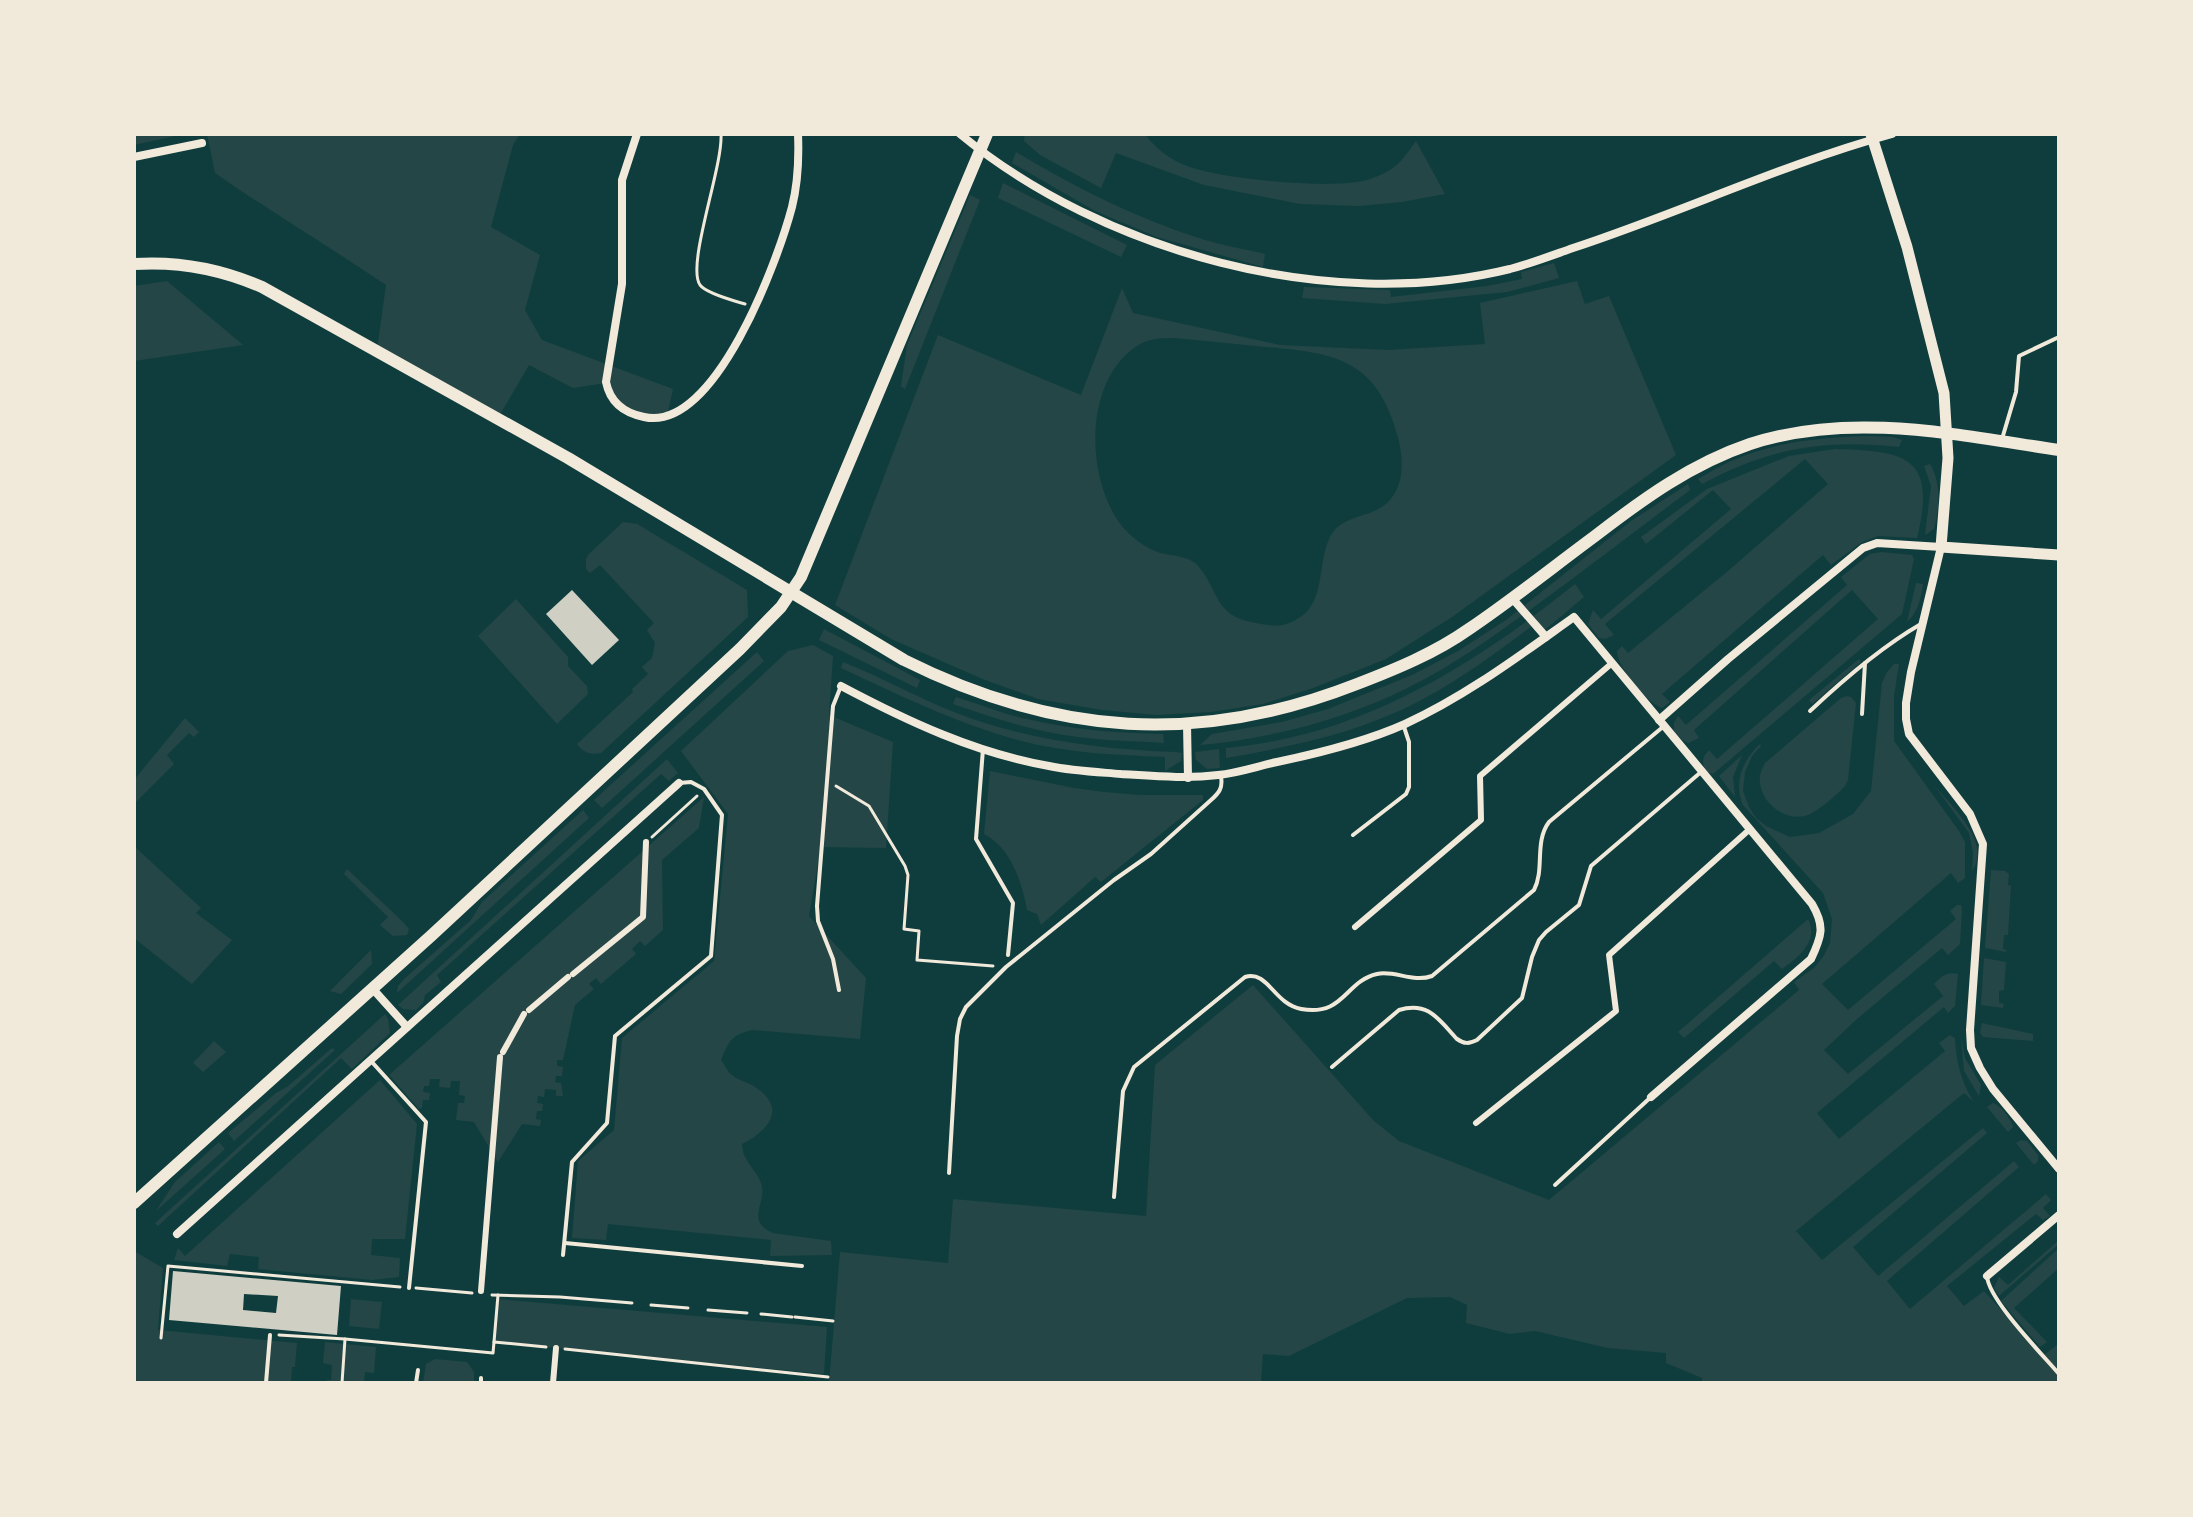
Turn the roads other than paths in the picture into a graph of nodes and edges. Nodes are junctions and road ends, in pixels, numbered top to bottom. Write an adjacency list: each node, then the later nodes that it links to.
1 (637, 134): 2 (street)
2 (798, 134)
3 (960, 134): 8 (street)
4 (987, 134): 8 (main road)
5 (1892, 134): 6 (street)
6 (1872, 136): 8 (street); 12 (street)
7 (202, 143): 9 (street)
8 (980, 151): 17 (main road)
9 (134, 157)
10 (134, 264): 17 (main road)
11 (2059, 337): 13 (lane)
12 (1948, 433): 13 (main road); 15 (street); 18 (main road)
13 (2001, 441): 14 (main road)
14 (2059, 450)
15 (1941, 547): 16 (street); 19 (street); 26 (street)
16 (2059, 555)
17 (791, 593): 27 (main road); 39 (main road)
18 (1512, 598): 20 (street); 27 (main road)
19 (1921, 624): 21 (lane); 46 (street)
20 (1546, 637): 22 (street); 28 (street)
21 (1865, 663): 24 (lane); 25 (lane)
22 (1611, 664): 26 (street); 37 (street)
23 (841, 686): 29 (street); 40 (lane)
24 (1810, 711)
25 (1862, 714)
26 (1662, 723): 30 (street); 49 (lane)
27 (1187, 724): 32 (street)
28 (1403, 725): 31 (street); 35 (lane)
29 (983, 749): 32 (street); 38 (lane)
30 (1701, 772): 34 (street); 43 (lane)
31 (1221, 775): 32 (street); 47 (lane)
32 (1188, 778)
33 (679, 783): 41 (street); 53 (lane)
34 (1750, 829): 44 (street); 45 (street)
35 (1353, 835)
36 (646, 842): 58 (street)
37 (1355, 927)
38 (1008, 955)
39 (372, 988): 41 (street); 50 (main road)
40 (839, 990)
41 (407, 1027): 42 (street)
42 (371, 1061): 52 (street); 57 (lane)
43 (1332, 1067)
44 (1651, 1097): 48 (lane)
45 (1476, 1123)
46 (2059, 1169)
47 (949, 1173)
48 (1555, 1185)
49 (1114, 1197)
50 (134, 1203)
51 (2059, 1215): 56 (street)
52 (177, 1234)
53 (564, 1243): 54 (lane); 55 (lane)
54 (563, 1255)
55 (802, 1266)
56 (1987, 1276): 62 (lane)
57 (409, 1288)
58 (481, 1292)
59 (270, 1335): 63 (lane)
60 (556, 1348): 65 (street)
61 (418, 1370): 64 (lane)
62 (2059, 1374)
63 (266, 1383)
64 (416, 1383)
65 (553, 1383)

